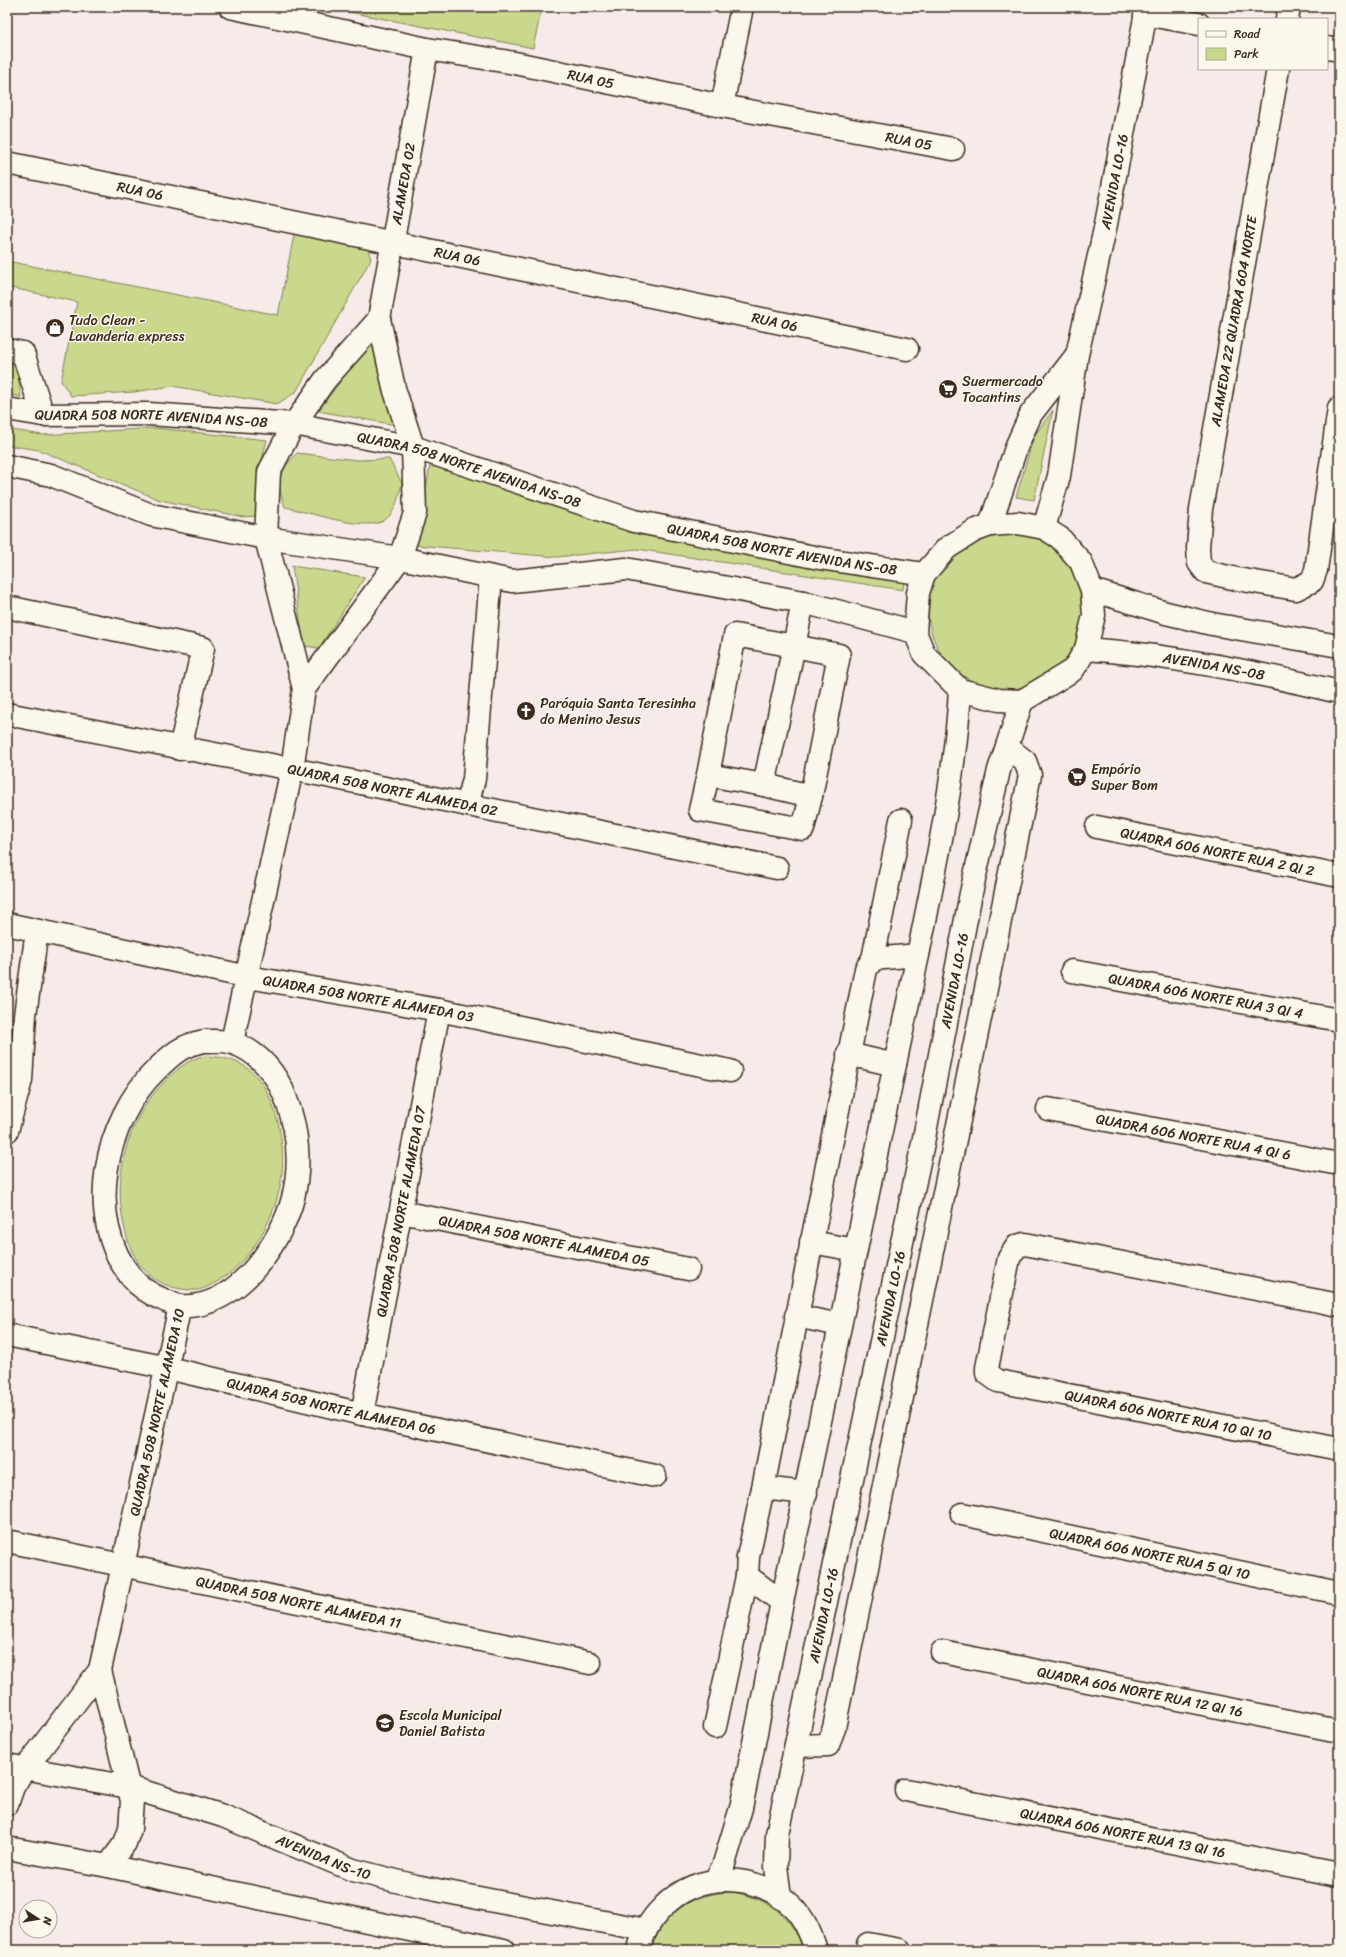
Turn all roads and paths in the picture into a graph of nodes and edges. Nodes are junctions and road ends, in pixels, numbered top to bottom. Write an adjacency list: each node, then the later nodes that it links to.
1 (230, 7): 8 (street, RUA 05)
2 (742, 7): 11 (street)
3 (1289, 7): 5 (street)
4 (1146, 10): 6 (street); 18 (street, AVENIDA LO-16)
5 (1287, 18)
6 (1198, 24)
7 (1328, 48): 9 (street)
8 (428, 49): 11 (street, RUA 05); 14 (street, ALAMEDA 02)
9 (1339, 50)
10 (1278, 70): 19 (street, ALAMEDA 22 QUADRA 604 NORTE)
11 (722, 106): 12 (street, RUA 05)
12 (953, 149)
13 (7, 163): 14 (street, RUA 06)
14 (393, 243): 15 (street, ALAMEDA 02); 16 (street, RUA 06)
15 (379, 319): 22 (street); 23 (street)
16 (907, 349)
17 (7, 350): 21 (street)
18 (1077, 355): 25 (street, AVENIDA LO-16); 26 (street, AVENIDA LO-16)
19 (1339, 408)
20 (7, 409): 21 (street, QUADRA 508 NORTE AVENIDA NS-08)
21 (43, 415): 22 (street, QUADRA 508 NORTE AVENIDA NS-08)
22 (294, 424): 23 (street, QUADRA 508 NORTE AVENIDA NS-08); 27 (street)
23 (412, 447): 28 (street); 29 (street, QUADRA 508 NORTE AVENIDA NS-08)
24 (7, 466): 27 (street)
25 (990, 525): 26 (street); 29 (street)
26 (1044, 528): 31 (street)
27 (266, 538): 28 (street); 38 (street)
28 (400, 558): 30 (street); 38 (street)
29 (924, 574): 34 (street)
30 (491, 577): 32 (street); 49 (street)
31 (1092, 590): 36 (street); 37 (street)
32 (803, 602): 34 (street); 35 (street)
33 (7, 607): 44 (street)
34 (915, 632): 39 (street)
35 (794, 646): 46 (street); 47 (street); 48 (street)
36 (1339, 646)
37 (1086, 649): 40 (street, AVENIDA NS-08); 41 (street)
38 (304, 689): 45 (street)
39 (960, 690): 41 (street); 56 (street)
40 (1339, 692)
41 (1022, 701): 43 (street, AVENIDA LO-16)
42 (7, 714): 44 (street, QUADRA 508 NORTE ALAMEDA 02)
43 (1006, 747): 62 (street, AVENIDA LO-16); 63 (street)
44 (180, 749): 45 (street, QUADRA 508 NORTE ALAMEDA 02)
45 (292, 770): 49 (street, QUADRA 508 NORTE ALAMEDA 02); 59 (street)
46 (708, 775): 47 (street); 48 (street)
47 (764, 785): 48 (street)
48 (811, 796)
49 (467, 805): 52 (street, QUADRA 508 NORTE ALAMEDA 02)
50 (901, 820): 57 (street)
51 (1097, 827): 53 (street, QUADRA 606 NORTE RUA 2 QI 2)
52 (777, 868)
53 (1339, 876)
54 (7, 924): 55 (street, QUADRA 508 NORTE ALAMEDA 03)
55 (37, 930): 59 (street, QUADRA 508 NORTE ALAMEDA 03); 71 (street)
56 (918, 955): 57 (street); 66 (street)
57 (874, 959): 65 (street)
58 (1072, 971): 61 (street, QUADRA 606 NORTE RUA 3 QI 4)
59 (248, 977): 60 (street, QUADRA 508 NORTE ALAMEDA 03); 64 (street)
60 (439, 1010): 67 (street, QUADRA 508 NORTE ALAMEDA 03); 73 (street, QUADRA 508 NORTE ALAMEDA 07)
61 (1339, 1020)
62 (946, 1027): 63 (street); 69 (street, AVENIDA LO-16)
63 (977, 1034): 70 (street)
64 (232, 1042): 78 (street, QUADRA 508 NORTE ALAMEDA 10); 78 (street)
65 (848, 1054): 66 (street); 74 (street)
66 (894, 1065): 75 (street)
67 (730, 1071)
68 (1048, 1109): 72 (street, QUADRA 606 NORTE RUA 4 QI 6)
69 (930, 1110): 70 (street); 84 (street, AVENIDA LO-16)
70 (960, 1117): 85 (street)
71 (7, 1127)
72 (1339, 1164)
73 (401, 1212): 76 (street, QUADRA 508 NORTE ALAMEDA 05); 83 (street, QUADRA 508 NORTE ALAMEDA 07)
74 (811, 1242): 75 (street); 79 (street)
75 (856, 1250): 80 (street)
76 (688, 1269)
77 (1339, 1305): 86 (street, QUADRA 606 NORTE RUA 10 QI 10)
78 (180, 1306): 82 (street, QUADRA 508 NORTE ALAMEDA 10)
79 (796, 1316): 80 (street); 88 (street)
80 (840, 1325): 89 (street)
81 (7, 1336): 82 (street, QUADRA 508 NORTE ALAMEDA 06)
82 (168, 1368): 83 (street, QUADRA 508 NORTE ALAMEDA 06); 94 (street, QUADRA 508 NORTE ALAMEDA 10)
83 (362, 1414): 87 (street, QUADRA 508 NORTE ALAMEDA 06)
84 (861, 1440): 85 (street); 91 (street, AVENIDA LO-16)
85 (892, 1447): 92 (street)
86 (1339, 1449)
87 (655, 1476)
88 (763, 1488): 89 (street); 95 (street)
89 (806, 1492): 97 (street)
90 (962, 1514): 96 (street, QUADRA 606 NORTE RUA 5 QI 10)
91 (844, 1516): 92 (street); 103 (street, AVENIDA LO-16)
92 (876, 1524): 103 (street)
93 (7, 1541): 94 (street, QUADRA 508 NORTE ALAMEDA 11)
94 (124, 1565): 99 (street, QUADRA 508 NORTE ALAMEDA 11); 100 (street, QUADRA 508 NORTE ALAMEDA 10)
95 (747, 1576): 97 (street); 101 (street)
96 (1339, 1593)
97 (782, 1602): 111 (street)
98 (942, 1652): 102 (street, QUADRA 606 NORTE RUA 12 QI 16)
99 (590, 1662)
100 (100, 1670): 104 (street); 105 (street)
101 (715, 1727)
102 (1339, 1731)
103 (796, 1746): 112 (street, AVENIDA LO-16)
104 (17, 1766): 105 (street, AVENIDA NS-10); 107 (street)
105 (129, 1787): 109 (street); 113 (street, AVENIDA NS-10)
106 (906, 1790): 110 (street, QUADRA 606 NORTE RUA 13 QI 16)
107 (7, 1804)
108 (8, 1844): 109 (street)
109 (108, 1866): 115 (street)
110 (1339, 1875)
111 (715, 1880): 112 (street); 113 (street)
112 (780, 1896): 116 (street)
113 (642, 1940)
114 (868, 1944): 117 (street)
115 (504, 1950)
116 (816, 1950)
117 (900, 1950)

